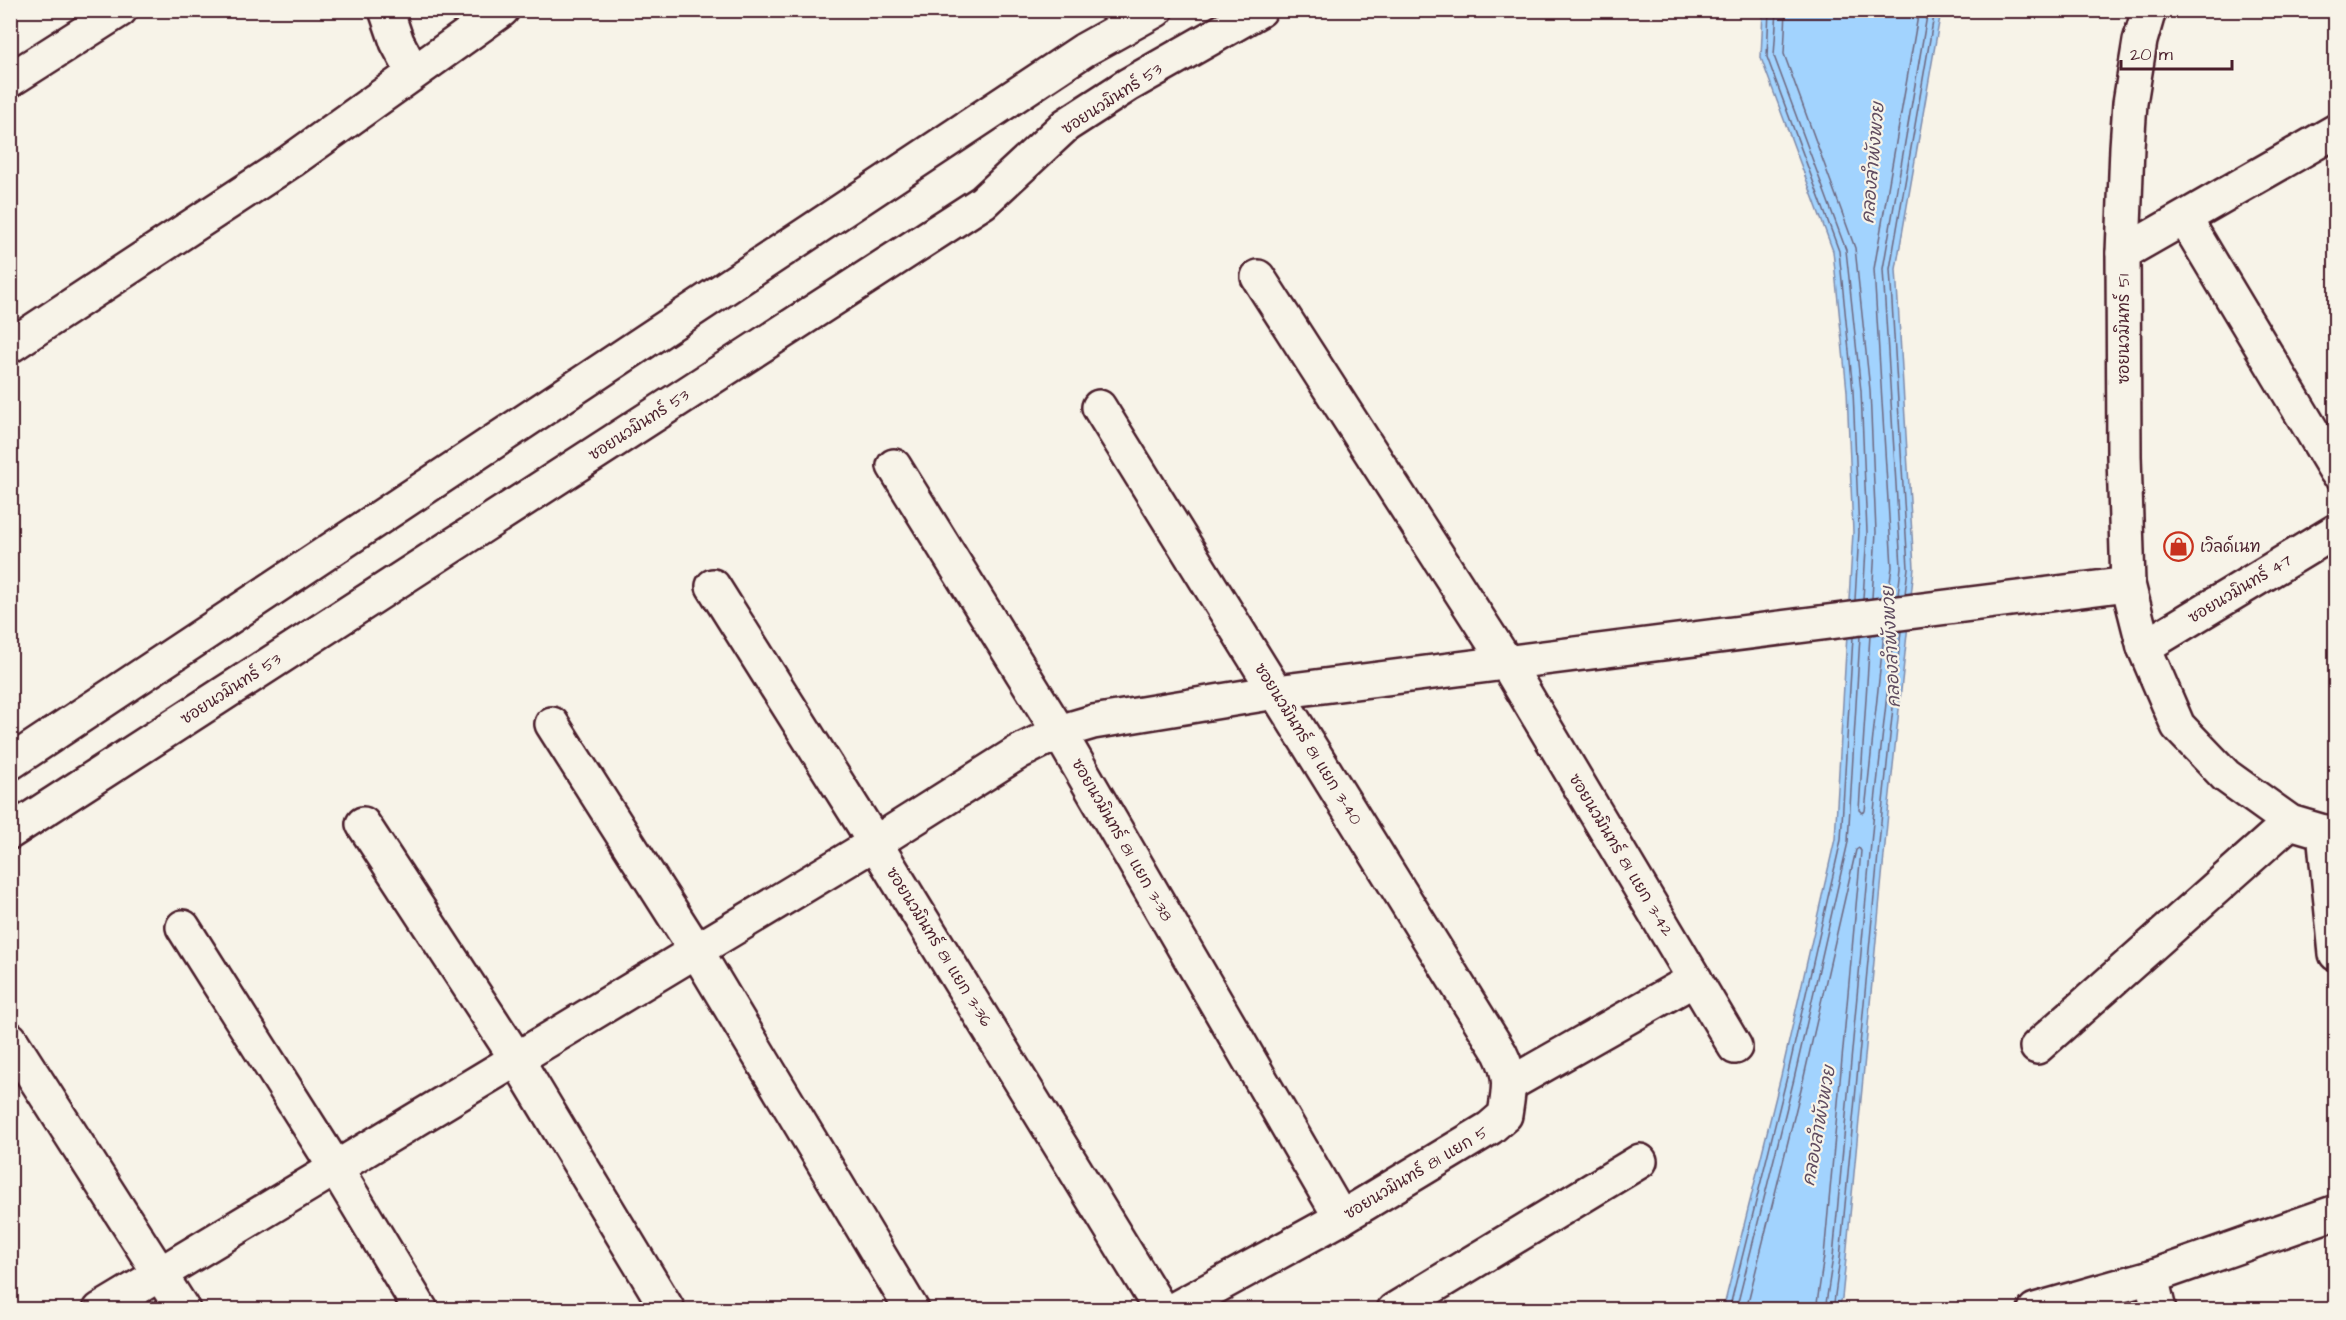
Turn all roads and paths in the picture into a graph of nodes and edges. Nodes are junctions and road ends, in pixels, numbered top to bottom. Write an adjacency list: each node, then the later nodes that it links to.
1 (120, 10): 8 (street)
2 (386, 10): 7 (street)
3 (502, 10): 7 (street)
4 (1156, 10): 25 (street)
5 (1260, 10): 28 (street, ซอยนวมินทร์ 53)
6 (2150, 10): 11 (street, ซอยนวมินทร์ 51)
7 (413, 72): 13 (street)
8 (10, 80)
9 (2336, 131): 10 (street)
10 (2185, 219): 11 (street); 16 (street)
11 (2123, 253): 18 (street, ซอยนวมินทร์ 51)
12 (1258, 278): 21 (street, ซอยนวมินทร์ 81 แยก 3-42)
13 (10, 346)
14 (1099, 407): 22 (street, ซอยนวมินทร์ 81 แยก 3-40)
15 (894, 466): 24 (street, ซอยนวมินทร์ 81 แยก 3-38)
16 (2336, 471)
17 (2336, 531): 20 (street, ซอยนวมินทร์ 47)
18 (2128, 584): 20 (street, ซอยนวมินทร์ 51); 21 (street)
19 (713, 586): 30 (street, ซอยนวมินทร์ 81 แยก 3-36)
20 (2144, 647): 26 (street, ซอยนวมินทร์ 51)
21 (1506, 662): 22 (street); 34 (street, ซอยนวมินทร์ 81 แยก 3-42)
22 (1276, 692): 24 (street); 39 (street, ซอยนวมินทร์ 81 แยก 3-40)
23 (552, 724): 32 (street)
24 (1059, 732): 30 (street); 43 (street, ซอยนวมินทร์ 81 แยก 3-38)
25 (10, 763)
26 (2290, 822): 29 (street); 37 (street)
27 (363, 824): 38 (street)
28 (10, 832)
29 (2330, 832): 33 (street)
30 (875, 843): 32 (street); 51 (street, ซอยนวมินทร์ 81 แยก 3-36)
31 (183, 927): 41 (street)
32 (696, 950): 38 (street); 50 (street)
33 (2336, 954)
34 (1695, 979): 36 (street, ซอยนวมินทร์ 81 แยก 3-42); 39 (street)
35 (10, 1039): 44 (street)
36 (1735, 1047)
37 (2037, 1047)
38 (516, 1058): 41 (street); 49 (street)
39 (1510, 1084): 43 (street, ซอยนวมินทร์ 81 แยก 5)
40 (1640, 1161): 53 (street)
41 (335, 1167): 44 (street); 48 (street)
42 (2336, 1212): 45 (street)
43 (1341, 1218): 52 (street, ซอยนวมินทร์ 81 แยก 5)
44 (161, 1273): 46 (street); 47 (street)
45 (2151, 1276): 54 (street); 55 (street)
46 (100, 1310)
47 (183, 1310)
48 (421, 1310)
49 (668, 1310)
50 (912, 1310)
51 (1161, 1310)
52 (1173, 1310)
53 (1394, 1310)
54 (2035, 1310)
55 (2159, 1310)

